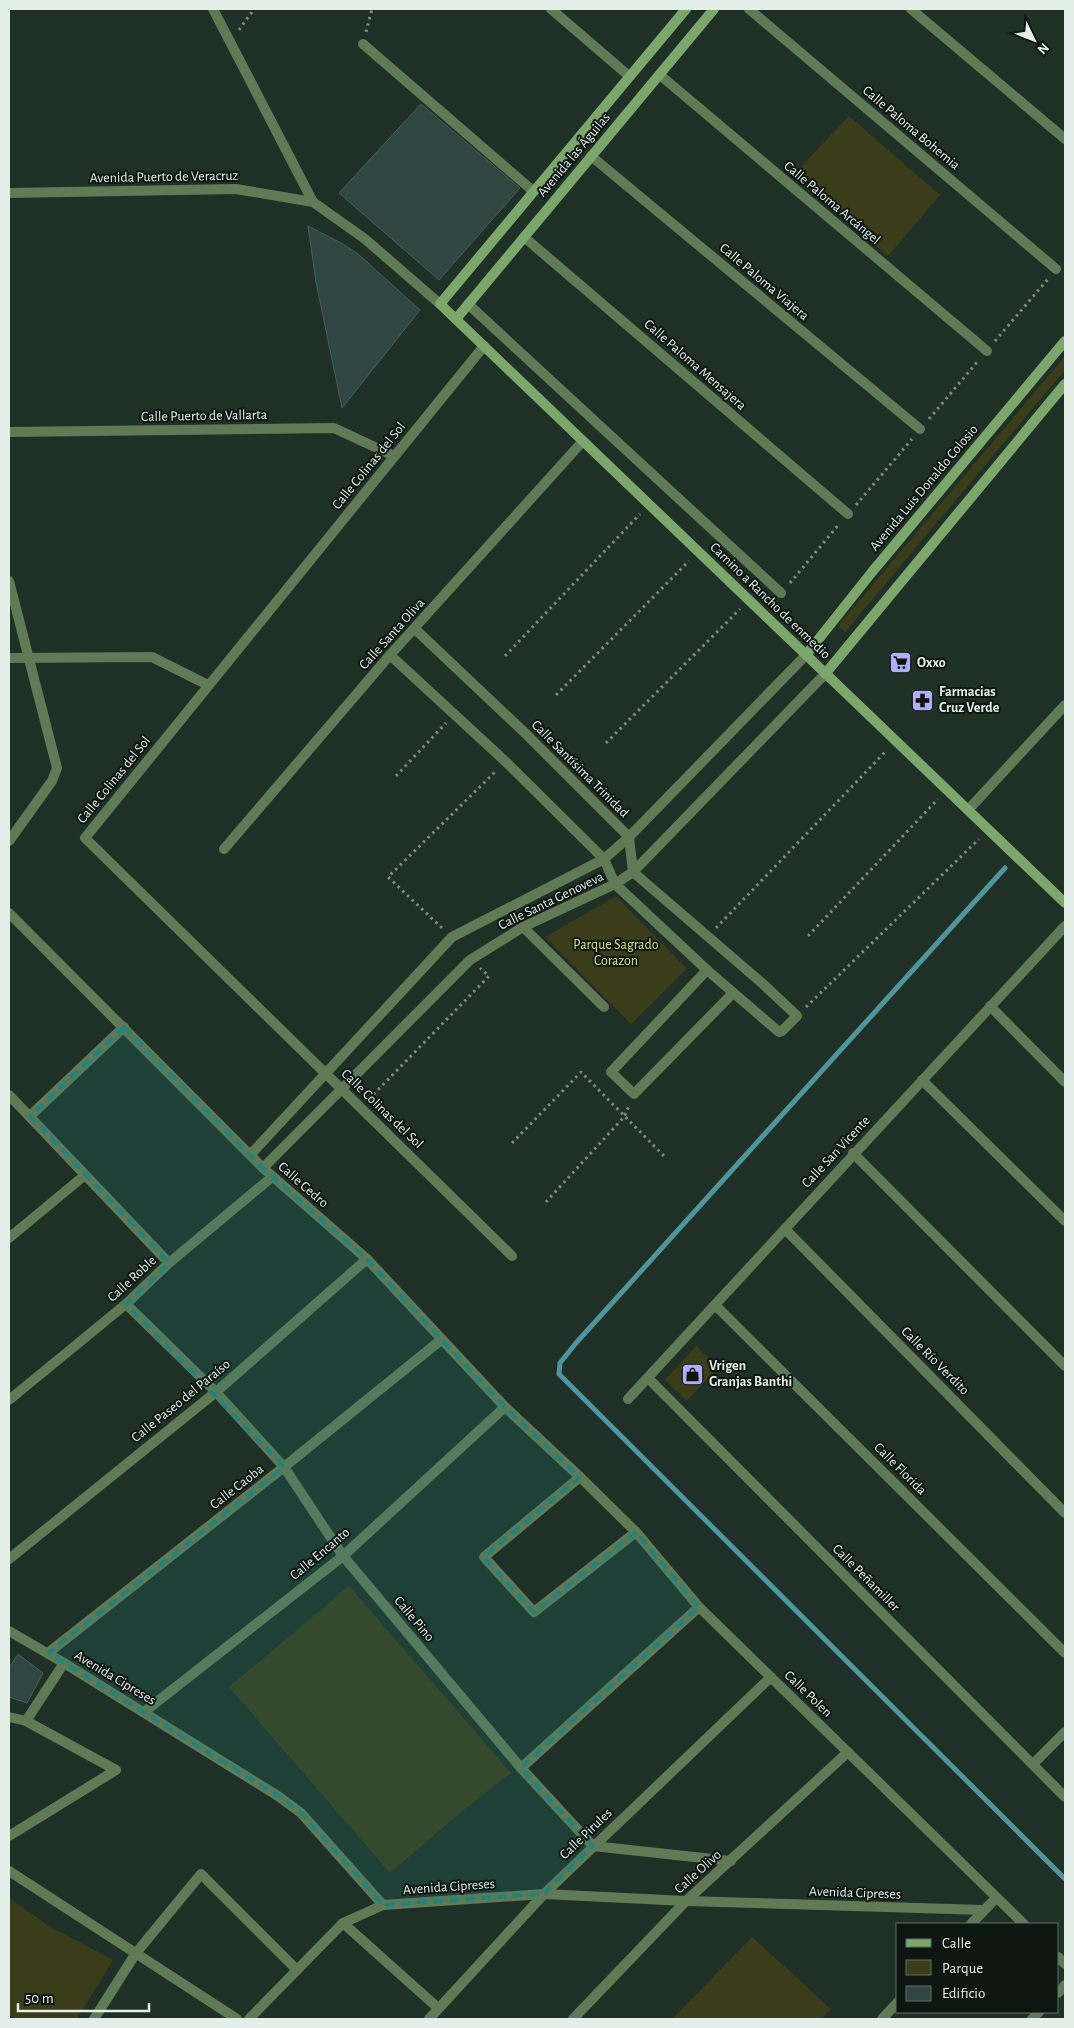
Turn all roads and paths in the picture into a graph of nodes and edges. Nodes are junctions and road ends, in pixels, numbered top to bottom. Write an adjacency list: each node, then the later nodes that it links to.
1 (213, 9): 9 (street)
2 (254, 9): 9 (path)
3 (372, 9): 10 (path)
4 (551, 9): 12 (street)
5 (686, 9): 12 (street, Avenida las Águilas)
6 (714, 9): 11 (street, Avenida las Águilas)
7 (749, 9): 19 (street, Calle Paloma Bohemia)
8 (910, 9): 13 (street)
9 (230, 43): 17 (street)
10 (363, 44): 15 (street)
11 (660, 75): 14 (street, Avenida las Águilas); 25 (street, Calle Paloma Arcángel)
12 (629, 76): 15 (street, Avenida las Águilas)
13 (1065, 139)
14 (591, 156): 18 (street, Avenida las Águilas); 27 (street, Calle Paloma Viajera)
15 (533, 191): 20 (street, Avenida las Águilas)
16 (9, 193): 17 (street, Avenida Puerto de Veracruz)
17 (313, 202): 20 (street, Avenida Puerto de Veracruz)
18 (524, 237): 21 (street, Avenida las Águilas); 32 (street, Calle Paloma Mensajera)
19 (1056, 269)
20 (440, 304): 22 (street, Avenida Puerto de Veracruz)
21 (468, 304): 22 (street, Avenida las Águilas); 35 (street)
22 (456, 319): 24 (street, Camino a Rancho de enmedio)
23 (1065, 340): 39 (street, Avenida Luis Donaldo Colosio)
24 (484, 346): 29 (street, Camino a Rancho de enmedio); 30 (street, Calle Colinas del Sol)
25 (987, 351)
26 (1065, 384): 43 (street)
27 (920, 429)
28 (9, 432): 30 (street, Calle Puerto de Vallarta)
29 (583, 441): 31 (street, Camino a Rancho de enmedio); 37 (street, Calle Santa Oliva)
30 (394, 456): 44 (street, Calle Colinas del Sol)
31 (649, 504): 33 (street, Camino a Rancho de enmedio); 40 (path)
32 (848, 514)
33 (698, 551): 36 (street, Camino a Rancho de enmedio); 45 (path)
34 (9, 581): 41 (street)
35 (781, 593)
36 (749, 600): 39 (street, Camino a Rancho de enmedio); 49 (path)
37 (415, 629): 38 (street, Calle Santa Oliva); 55 (street, Calle Santísima Trinidad)
38 (390, 655): 47 (street); 57 (street, Calle Santa Oliva)
39 (806, 655): 43 (street, Camino a Rancho de enmedio); 55 (street, Calle Santa Genoveva)
40 (505, 656)
41 (28, 657): 42 (street); 44 (street); 56 (street)
42 (9, 658)
43 (825, 674): 48 (street, Camino a Rancho de enmedio); 59 (street, Calle Santa Genoveva)
44 (208, 685): 75 (street, Calle Colinas del Sol)
45 (556, 695)
46 (1065, 705): 53 (street)
47 (454, 714): 50 (street); 51 (path)
48 (896, 740): 52 (street, Camino a Rancho de enmedio); 66 (path)
49 (606, 743)
50 (506, 762): 58 (street); 67 (path)
51 (396, 776)
52 (947, 790): 53 (street, Camino a Rancho de enmedio); 65 (path)
53 (969, 809): 54 (street, Camino a Rancho de enmedio)
54 (988, 830): 61 (street, Camino a Rancho de enmedio); 73 (path)
55 (629, 837): 58 (street, Calle Santa Genoveva); 59 (street, Calle Santísima Trinidad)
56 (9, 841)
57 (224, 848)
58 (604, 859): 60 (street); 67 (street, Calle Santa Genoveva)
59 (633, 872): 60 (street, Calle Santa Genoveva); 66 (street)
60 (615, 884): 64 (street, Calle Santa Genoveva); 68 (street)
61 (1065, 904)
62 (9, 913): 74 (street, Calle Cedro)
63 (1065, 926): 71 (street, Calle San Vicente)
64 (522, 927): 72 (street); 78 (street, Calle Santa Genoveva)
65 (808, 936)
66 (708, 937): 73 (street)
67 (452, 938): 75 (street, Calle Santa Genoveva)
68 (707, 970): 70 (street); 79 (street)
69 (490, 976): 81 (path)
70 (733, 993): 73 (street); 79 (street)
71 (990, 1006): 76 (street, Calle San Vicente); 77 (street)
72 (604, 1007)
73 (796, 1016)
74 (124, 1027): 82 (street); 86 (street, Calle Cedro)
75 (325, 1073): 78 (street, Calle Colinas del Sol); 86 (street, Calle Santa Genoveva)
76 (922, 1080): 85 (street, Calle San Vicente); 92 (street)
77 (1065, 1082)
78 (342, 1089): 81 (street, Calle Colinas del Sol); 88 (street, Calle Santa Genoveva)
79 (634, 1094): 83 (path)
80 (9, 1095): 82 (street)
81 (361, 1107): 95 (street, Calle Colinas del Sol)
82 (30, 1116): 89 (street)
83 (624, 1117): 84 (path); 87 (path); 91 (path)
84 (512, 1143)
85 (853, 1153): 93 (street, Calle San Vicente); 101 (street)
86 (251, 1154): 88 (street, Calle Cedro)
87 (665, 1157)
88 (263, 1168): 90 (street, Calle Cedro)
89 (85, 1175): 94 (street); 97 (street)
90 (272, 1177): 96 (street, Calle Cedro); 97 (street, Calle Roble)
91 (546, 1202)
92 (1065, 1221)
93 (785, 1229): 99 (street, Calle San Vicente); 109 (street, Calle Río Verdito)
94 (9, 1238)
95 (512, 1256)
96 (367, 1260): 100 (street, Calle Cedro); 103 (street, Calle Paseo del Paraíso)
97 (169, 1263): 98 (street, Calle Roble)
98 (126, 1304): 103 (street, Calle Pino); 105 (street, Calle Roble)
99 (715, 1305): 102 (street, Calle San Vicente); 116 (street, Calle Florida)
100 (441, 1340): 106 (street, Calle Cedro); 107 (street, Calle Caoba)
101 (1065, 1366)
102 (648, 1378): 104 (street, Calle San Vicente); 124 (street, Calle Peñamiller)
103 (216, 1392): 107 (street, Calle Pino); 112 (street, Calle Paseo del Paraíso)
104 (628, 1399)
105 (9, 1400)
106 (505, 1407): 108 (street, Calle Cedro); 111 (street, Calle Encanto)
107 (284, 1468): 111 (street, Calle Pino); 115 (street, Calle Caoba)
108 (580, 1477): 110 (street, Calle Polen); 110 (street)
109 (1065, 1513)
110 (636, 1532): 113 (street, Calle Polen)
111 (343, 1556): 119 (street, Calle Encanto); 125 (street, Calle Pino)
112 (9, 1559)
113 (699, 1607): 118 (street, Calle Polen); 125 (street)
114 (9, 1631): 115 (street, Avenida Cipreses)
115 (48, 1653): 117 (street, Avenida Cipreses)
116 (1065, 1653)
117 (64, 1663): 119 (street, Avenida Cipreses); 121 (street)
118 (771, 1677): 123 (street, Calle Polen); 128 (street, Calle Pirules)
119 (144, 1712): 134 (street, Avenida Cipreses)
120 (9, 1717): 121 (street)
121 (26, 1720): 127 (street)
122 (1065, 1732): 124 (street)
123 (848, 1752): 129 (street, Calle Olivo); 132 (street, Calle Polen)
124 (1033, 1764): 126 (street, Calle Peñamiller)
125 (521, 1768): 128 (street, Calle Pino)
126 (1065, 1797)
127 (9, 1836)
128 (593, 1846): 129 (street); 131 (street, Calle Pirules)
129 (731, 1861): 133 (street, Calle Olivo)
130 (9, 1871): 139 (street)
131 (544, 1894): 133 (street, Avenida Cipreses); 134 (street, Avenida Cipreses); 142 (street, Calle Pirules)
132 (996, 1898): 135 (street); 138 (street, Calle Polen)
133 (686, 1901): 135 (street, Avenida Cipreses); 147 (street, Calle Olivo)
134 (383, 1905): 136 (street)
135 (984, 1910): 137 (street)
136 (343, 1923): 140 (street); 142 (street)
137 (972, 1923)
138 (1023, 1923)
139 (136, 1953): 140 (street); 143 (street); 144 (street)
140 (297, 1970): 145 (street)
141 (896, 2004): 148 (street)
142 (438, 2008): 146 (street, Calle Pirules)
143 (94, 2019)
144 (237, 2019)
145 (249, 2019)
146 (429, 2019)
147 (573, 2019)
148 (882, 2019)

